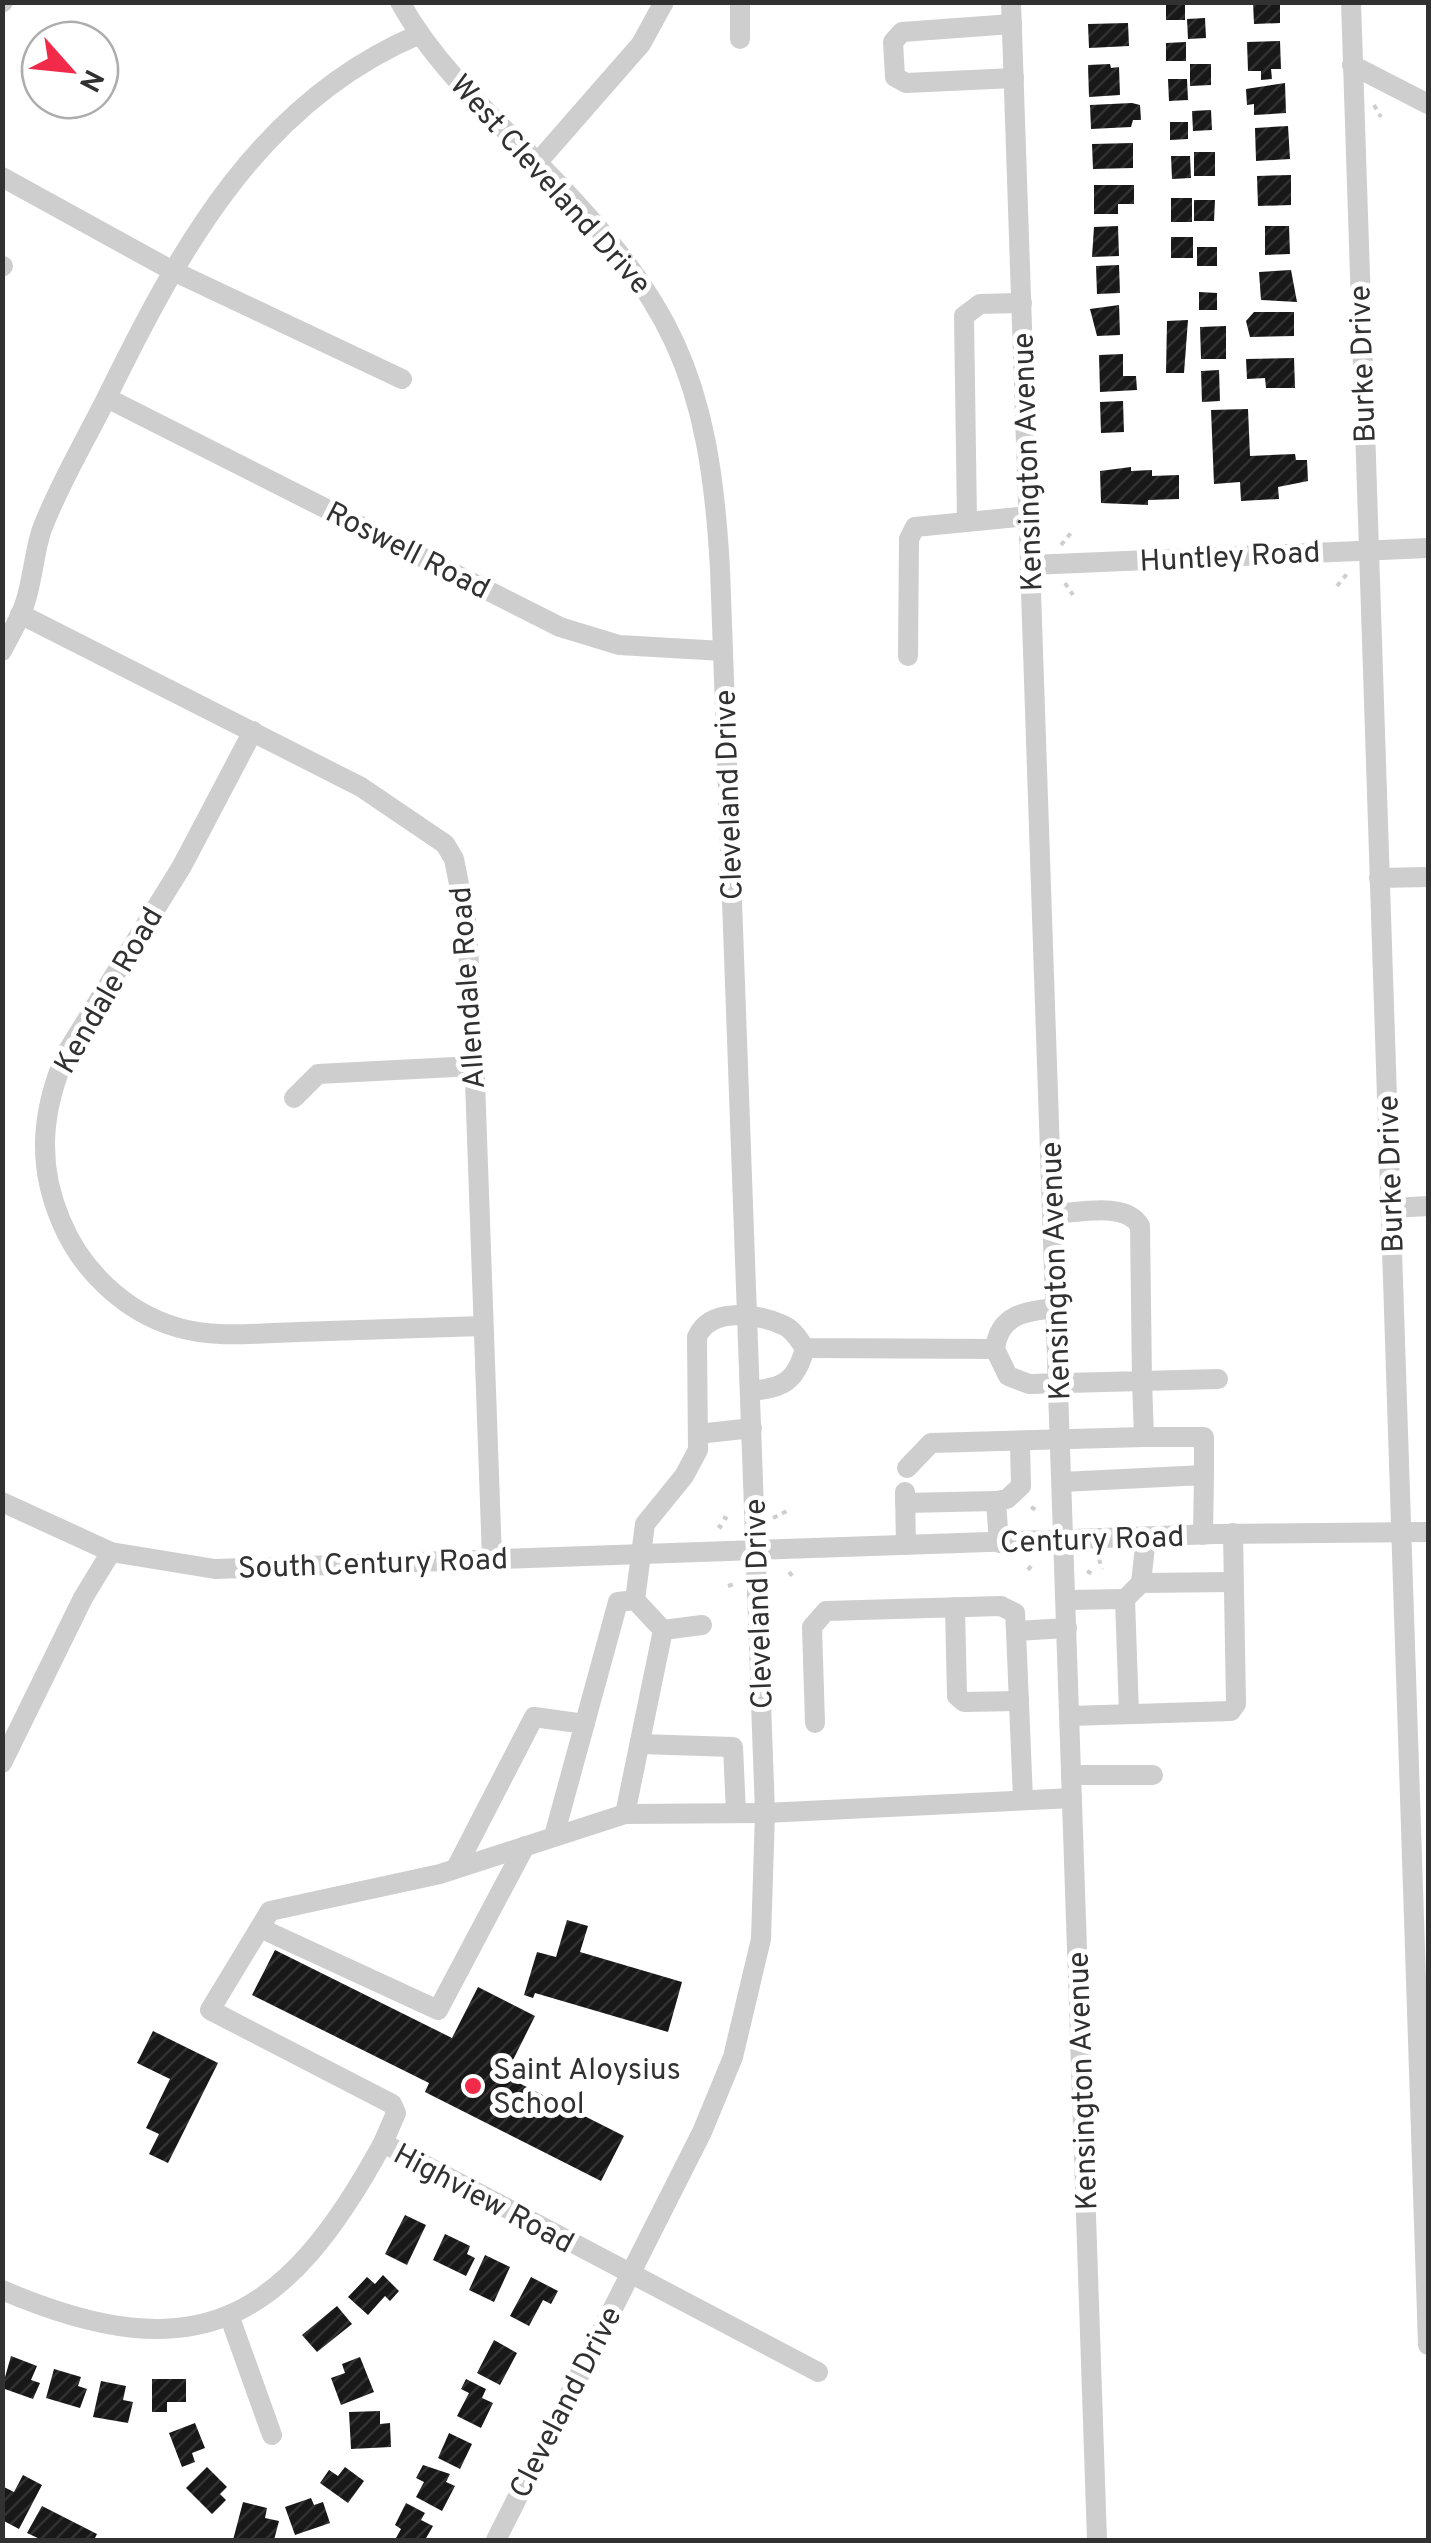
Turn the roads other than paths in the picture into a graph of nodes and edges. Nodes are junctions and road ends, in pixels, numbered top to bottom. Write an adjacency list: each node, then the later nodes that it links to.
1 (400, 2): 6 (street, West Cleveland Drive)
2 (664, 2): 11 (street)
3 (740, 2): 7 (street)
4 (1351, 2): 8 (street, Burke Drive)
5 (1012, 13): 9 (street, Kensington Avenue); 9 (street)
6 (420, 34): 11 (street, West Cleveland Drive); 13 (street)
7 (740, 39)
8 (1352, 65): 10 (street); 20 (street, Burke Drive)
9 (1014, 78): 14 (street, Kensington Avenue)
10 (1428, 104)
11 (537, 162): 22 (street, West Cleveland Drive)
12 (2, 176): 13 (street)
13 (171, 270): 15 (street); 16 (street)
14 (1022, 303): 17 (street, Kensington Avenue); 18 (street)
15 (402, 379)
16 (107, 398): 23 (street); 25 (street, Roswell Road)
17 (1030, 516): 18 (street); 21 (street, Kensington Avenue)
18 (967, 520): 26 (street)
19 (1428, 548): 20 (street, Huntley Road)
20 (1368, 550): 21 (street, Huntley Road); 29 (street, Burke Drive)
21 (1031, 564): 34 (street, Kensington Avenue)
22 (722, 610): 25 (street, Cleveland Drive)
23 (20, 614): 24 (street); 27 (street, Allendale Road)
24 (2, 651)
25 (723, 651): 36 (street, Cleveland Drive)
26 (908, 656)
27 (253, 732): 30 (street, Allendale Road); 37 (street, Kendale Road)
28 (1428, 877): 29 (street)
29 (1379, 878): 33 (street, Burke Drive)
30 (474, 1066): 31 (street); 37 (street, Allendale Road)
31 (294, 1098)
32 (1428, 1206): 33 (street)
33 (1392, 1208): 54 (street, Burke Drive)
34 (1053, 1214): 35 (street, Kensington Avenue); 41 (street)
35 (1056, 1308): 39 (street); 42 (street, Kensington Avenue)
36 (748, 1318): 38 (street); 43 (street, Cleveland Drive); 45 (street)
37 (482, 1326): 65 (street, Allendale Road)
38 (805, 1348): 39 (street); 43 (street)
39 (994, 1349): 42 (street)
40 (1218, 1379): 41 (street)
41 (1142, 1381): 42 (street); 46 (street)
42 (1058, 1384): 47 (street, Kensington Avenue)
43 (750, 1391): 44 (street, Cleveland Drive)
44 (752, 1428): 45 (street); 62 (street, Cleveland Drive)
45 (698, 1434): 64 (street)
46 (1144, 1437): 47 (street); 50 (street)
47 (1060, 1439): 48 (street); 51 (street, Kensington Avenue)
48 (1020, 1443): 49 (street); 52 (street)
49 (906, 1468)
50 (1204, 1475): 51 (street); 56 (street)
51 (1062, 1482): 59 (street, Kensington Avenue)
52 (996, 1501): 60 (street); 61 (street)
53 (2, 1502): 63 (street, South Century Road)
54 (1402, 1532): 55 (street, Century Road); 57 (street, Century Road); 87 (street, Burke Drive)
55 (1428, 1532)
56 (1203, 1534): 57 (street, Century Road); 58 (street, Century Road)
57 (1233, 1534): 67 (street)
58 (1146, 1537): 59 (street, Century Road); 66 (street)
59 (1064, 1540): 60 (street, Century Road); 70 (street, Kensington Avenue)
60 (999, 1542): 61 (street, Century Road)
61 (906, 1545): 62 (street, Century Road)
62 (756, 1551): 64 (street, South Century Road); 89 (street, Cleveland Drive)
63 (111, 1552): 65 (street, South Century Road); 82 (street)
64 (640, 1554): 65 (street, South Century Road); 69 (street)
65 (492, 1559)
66 (1141, 1582): 67 (street); 68 (street)
67 (1233, 1582): 77 (street)
68 (1125, 1599): 70 (street); 77 (street)
69 (635, 1600): 74 (street); 79 (street)
70 (1066, 1600): 73 (street, Kensington Avenue)
71 (955, 1607): 75 (street); 76 (street); 80 (street)
72 (702, 1624): 74 (street)
73 (1066, 1628): 75 (street); 78 (street, Kensington Avenue)
74 (663, 1630): 81 (street)
75 (1016, 1631): 76 (street)
76 (1019, 1700): 86 (street)
77 (1128, 1714): 78 (street)
78 (1070, 1716): 84 (street, Kensington Avenue)
79 (585, 1724): 91 (street); 93 (street)
80 (815, 1724)
81 (640, 1744): 88 (street); 90 (street)
82 (3, 1762)
83 (1153, 1774): 84 (street)
84 (1072, 1775): 85 (street, Kensington Avenue)
85 (1072, 1798): 86 (street); 104 (street, Kensington Avenue)
86 (1023, 1799): 89 (street)
87 (1420, 1804): 95 (street, Burke Drive)
88 (736, 1813): 89 (street); 90 (street)
89 (765, 1813): 97 (street, Cleveland Drive)
90 (626, 1814): 91 (street)
91 (554, 1836): 92 (street)
92 (526, 1846): 93 (street); 94 (street)
93 (456, 1868): 94 (street)
94 (260, 1928): 96 (street)
95 (1424, 2069): 100 (street, Burke Drive)
96 (384, 2143): 97 (street, Highview Road); 99 (street, Highview Road)
97 (629, 2276): 101 (street, Highview Road); 103 (street, Cleveland Drive)
98 (2, 2290): 99 (street, Highview Road)
99 (229, 2315): 102 (street)
100 (1428, 2345)
101 (818, 2372)
102 (272, 2435)
103 (503, 2538)
104 (1097, 2540)

